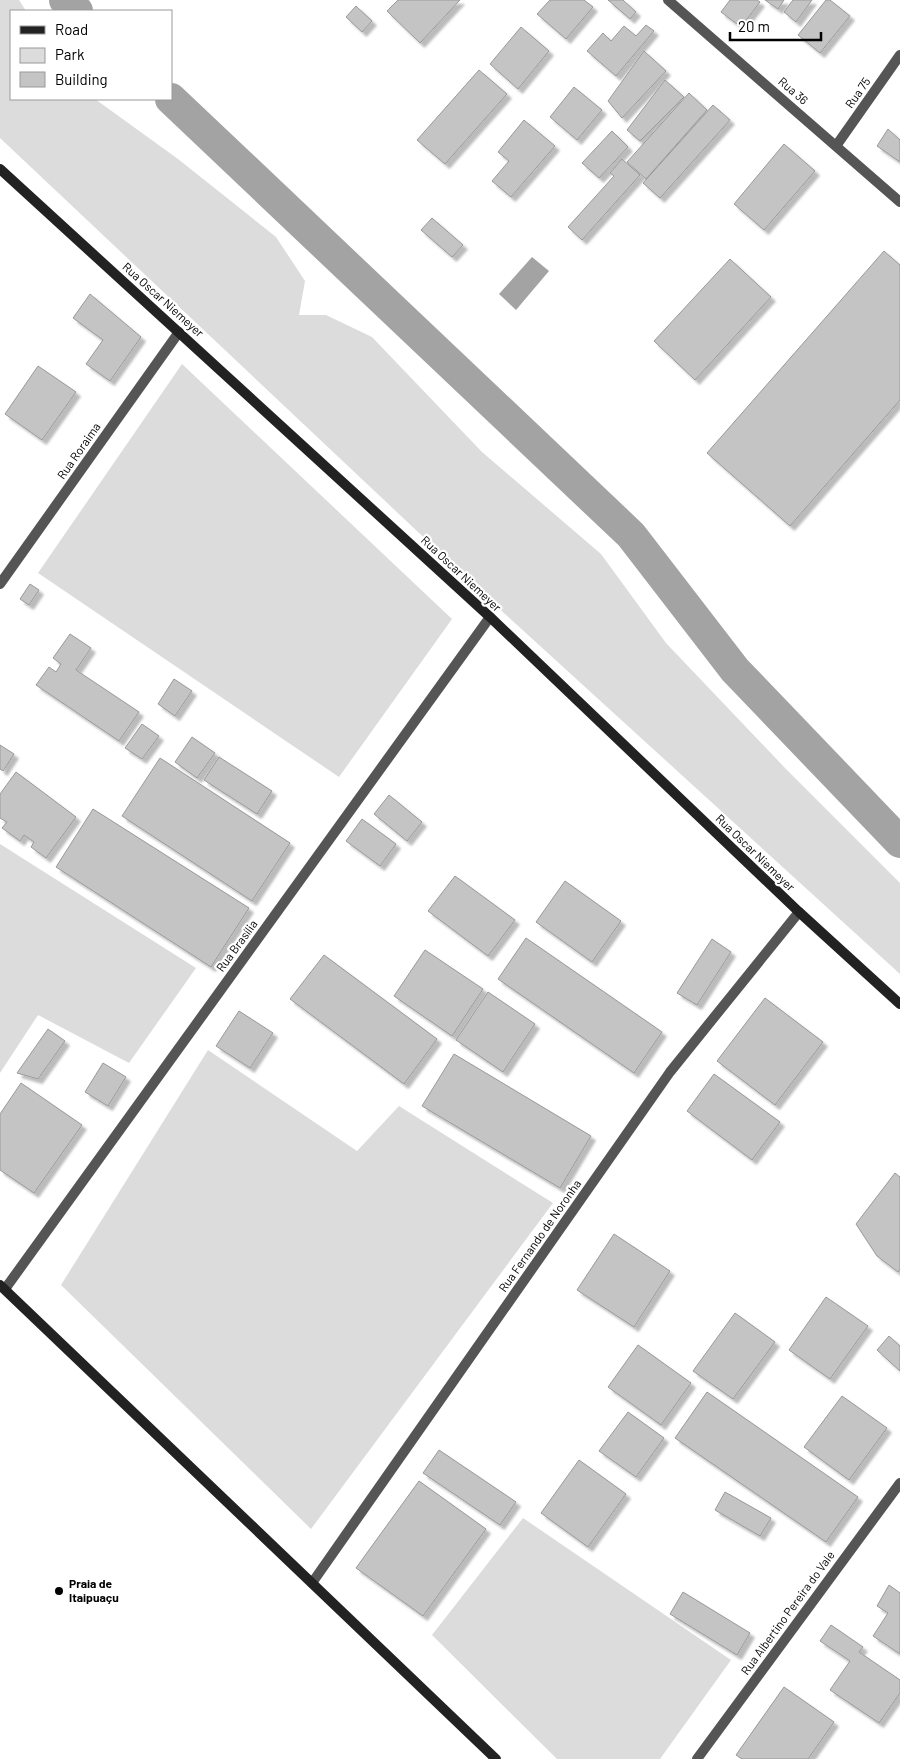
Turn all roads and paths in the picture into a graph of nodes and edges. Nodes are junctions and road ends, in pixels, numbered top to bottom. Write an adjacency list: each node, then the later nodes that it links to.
1 (668, 0): 3 (street, Rua 36)
2 (900, 55): 3 (street, Rua 75)
3 (836, 146): 5 (street, Rua 36)
4 (0, 169): 6 (street, Rua Oscar Niemeyer)
5 (900, 202)
6 (179, 332): 7 (street, Rua Roraima); 8 (street, Rua Oscar Niemeyer)
7 (0, 584)
8 (490, 617): 9 (street, Rua Oscar Niemeyer); 11 (street, Rua Brasília)
9 (799, 912): 10 (street, Rua Oscar Niemeyer); 13 (street, Rua Fernando de Noronha)
10 (900, 1004)
11 (2, 1287): 13 (street)
12 (900, 1483): 15 (street, Rua Albertino Pereira do Vale)
13 (312, 1582): 14 (street)
14 (496, 1759)
15 (697, 1759)

